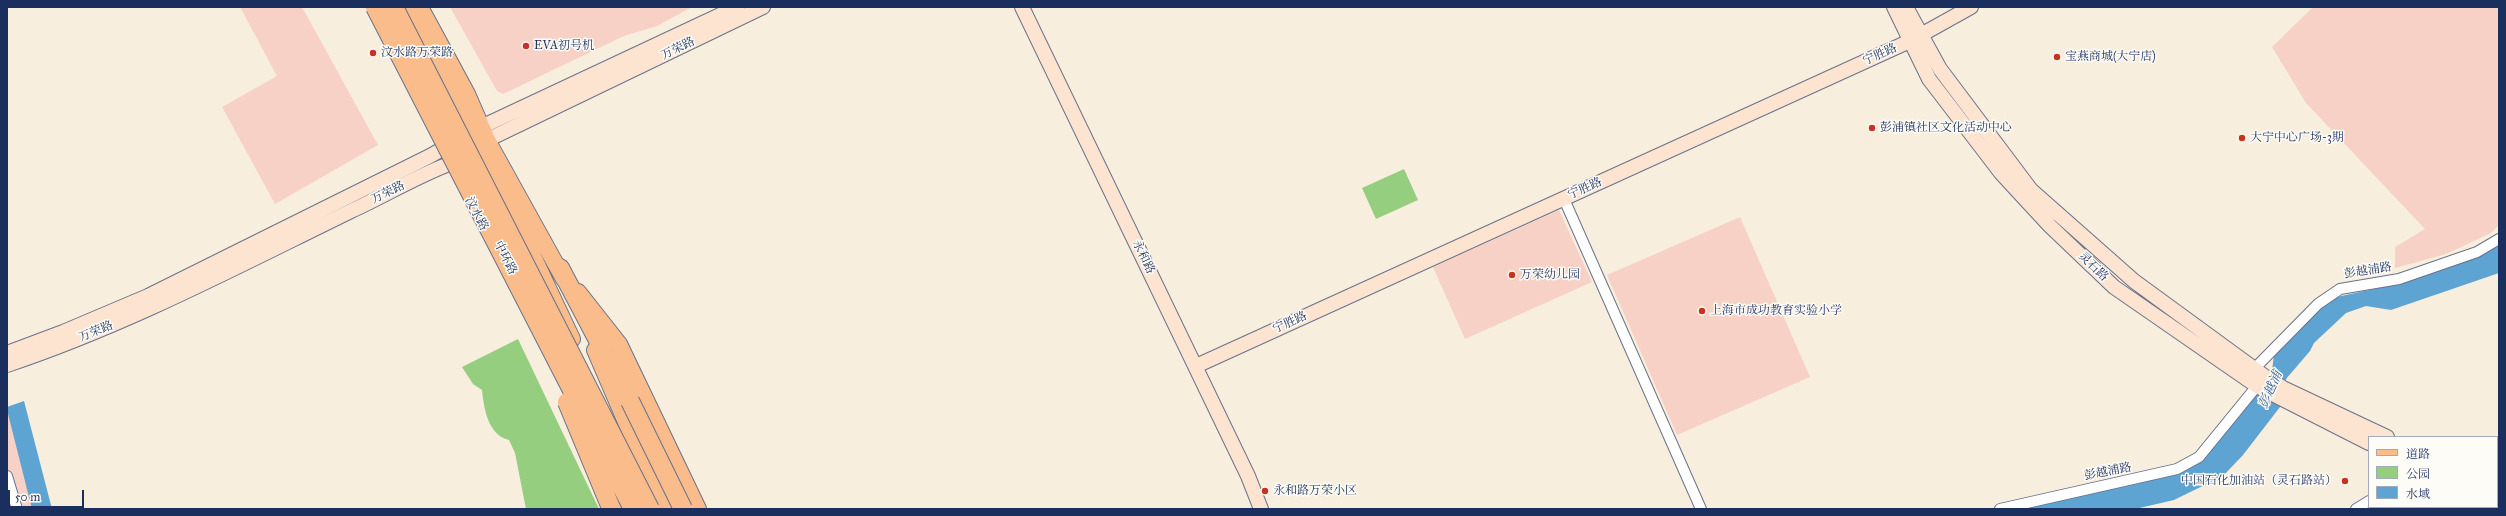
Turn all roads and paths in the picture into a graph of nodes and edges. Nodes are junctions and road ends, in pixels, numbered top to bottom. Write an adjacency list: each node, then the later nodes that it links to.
1 (367, 7): 15 (main road, 汶水路)
2 (375, 7): 25 (highway, 中环路, bridge)
3 (382, 7): 15 (main road)
4 (394, 7): 42 (highway, 中环路, bridge)
5 (407, 7): 14 (main road)
6 (420, 7): 14 (main road)
7 (737, 7): 14 (main road, 万荣路)
8 (763, 7): 14 (main road, 万荣路)
9 (1022, 7): 28 (main road, 永和路)
10 (1894, 7): 13 (main road, 灵石路)
11 (1906, 7): 13 (main road, 灵石路)
12 (1972, 7): 13 (main road, 宁胜路)
13 (1916, 38): 18 (main road, 宁胜路); 29 (main road, 灵石路)
14 (480, 136): 15 (main road, 万荣路); 16 (main road); 17 (main road)
15 (451, 153): 21 (main road); 23 (main road, 汶水路); 26 (main road, 万荣路); 27 (main road, 万荣路)
16 (489, 167): 17 (main road); 24 (main road)
17 (516, 188): 20 (main road)
18 (1564, 199): 28 (main road, 宁胜路); 47 (street)
19 (2499, 239): 29 (street, 彭越浦路)
20 (545, 246): 22 (main road); 24 (main road)
21 (516, 264): 23 (main road); 41 (main road)
22 (560, 268): 31 (main road); 35 (main road); 44 (highway, bridge)
23 (517, 292): 39 (main road, 汶水路)
24 (554, 299): 42 (main road)
25 (537, 320): 38 (highway, bridge); 40 (highway, 中环路, bridge)
26 (7, 353)
27 (7, 365)
28 (1196, 366): 46 (main road, 永和路)
29 (2257, 378): 30 (main road, 灵石路); 48 (street, 彭越浦路)
30 (2293, 399): 32 (main road, 灵石路); 33 (main road, 灵石路)
31 (663, 435): 35 (main road); 45 (main road)
32 (2385, 436)
33 (2368, 442)
34 (7, 476): 37 (street)
35 (653, 479): 43 (main road)
36 (2368, 502): 49 (street)
37 (17, 509)
38 (611, 509)
39 (622, 509)
40 (633, 509)
41 (637, 509)
42 (651, 509)
43 (667, 509)
44 (683, 509)
45 (698, 509)
46 (1262, 509)
47 (1701, 509)
48 (2000, 509)
49 (2356, 509)

